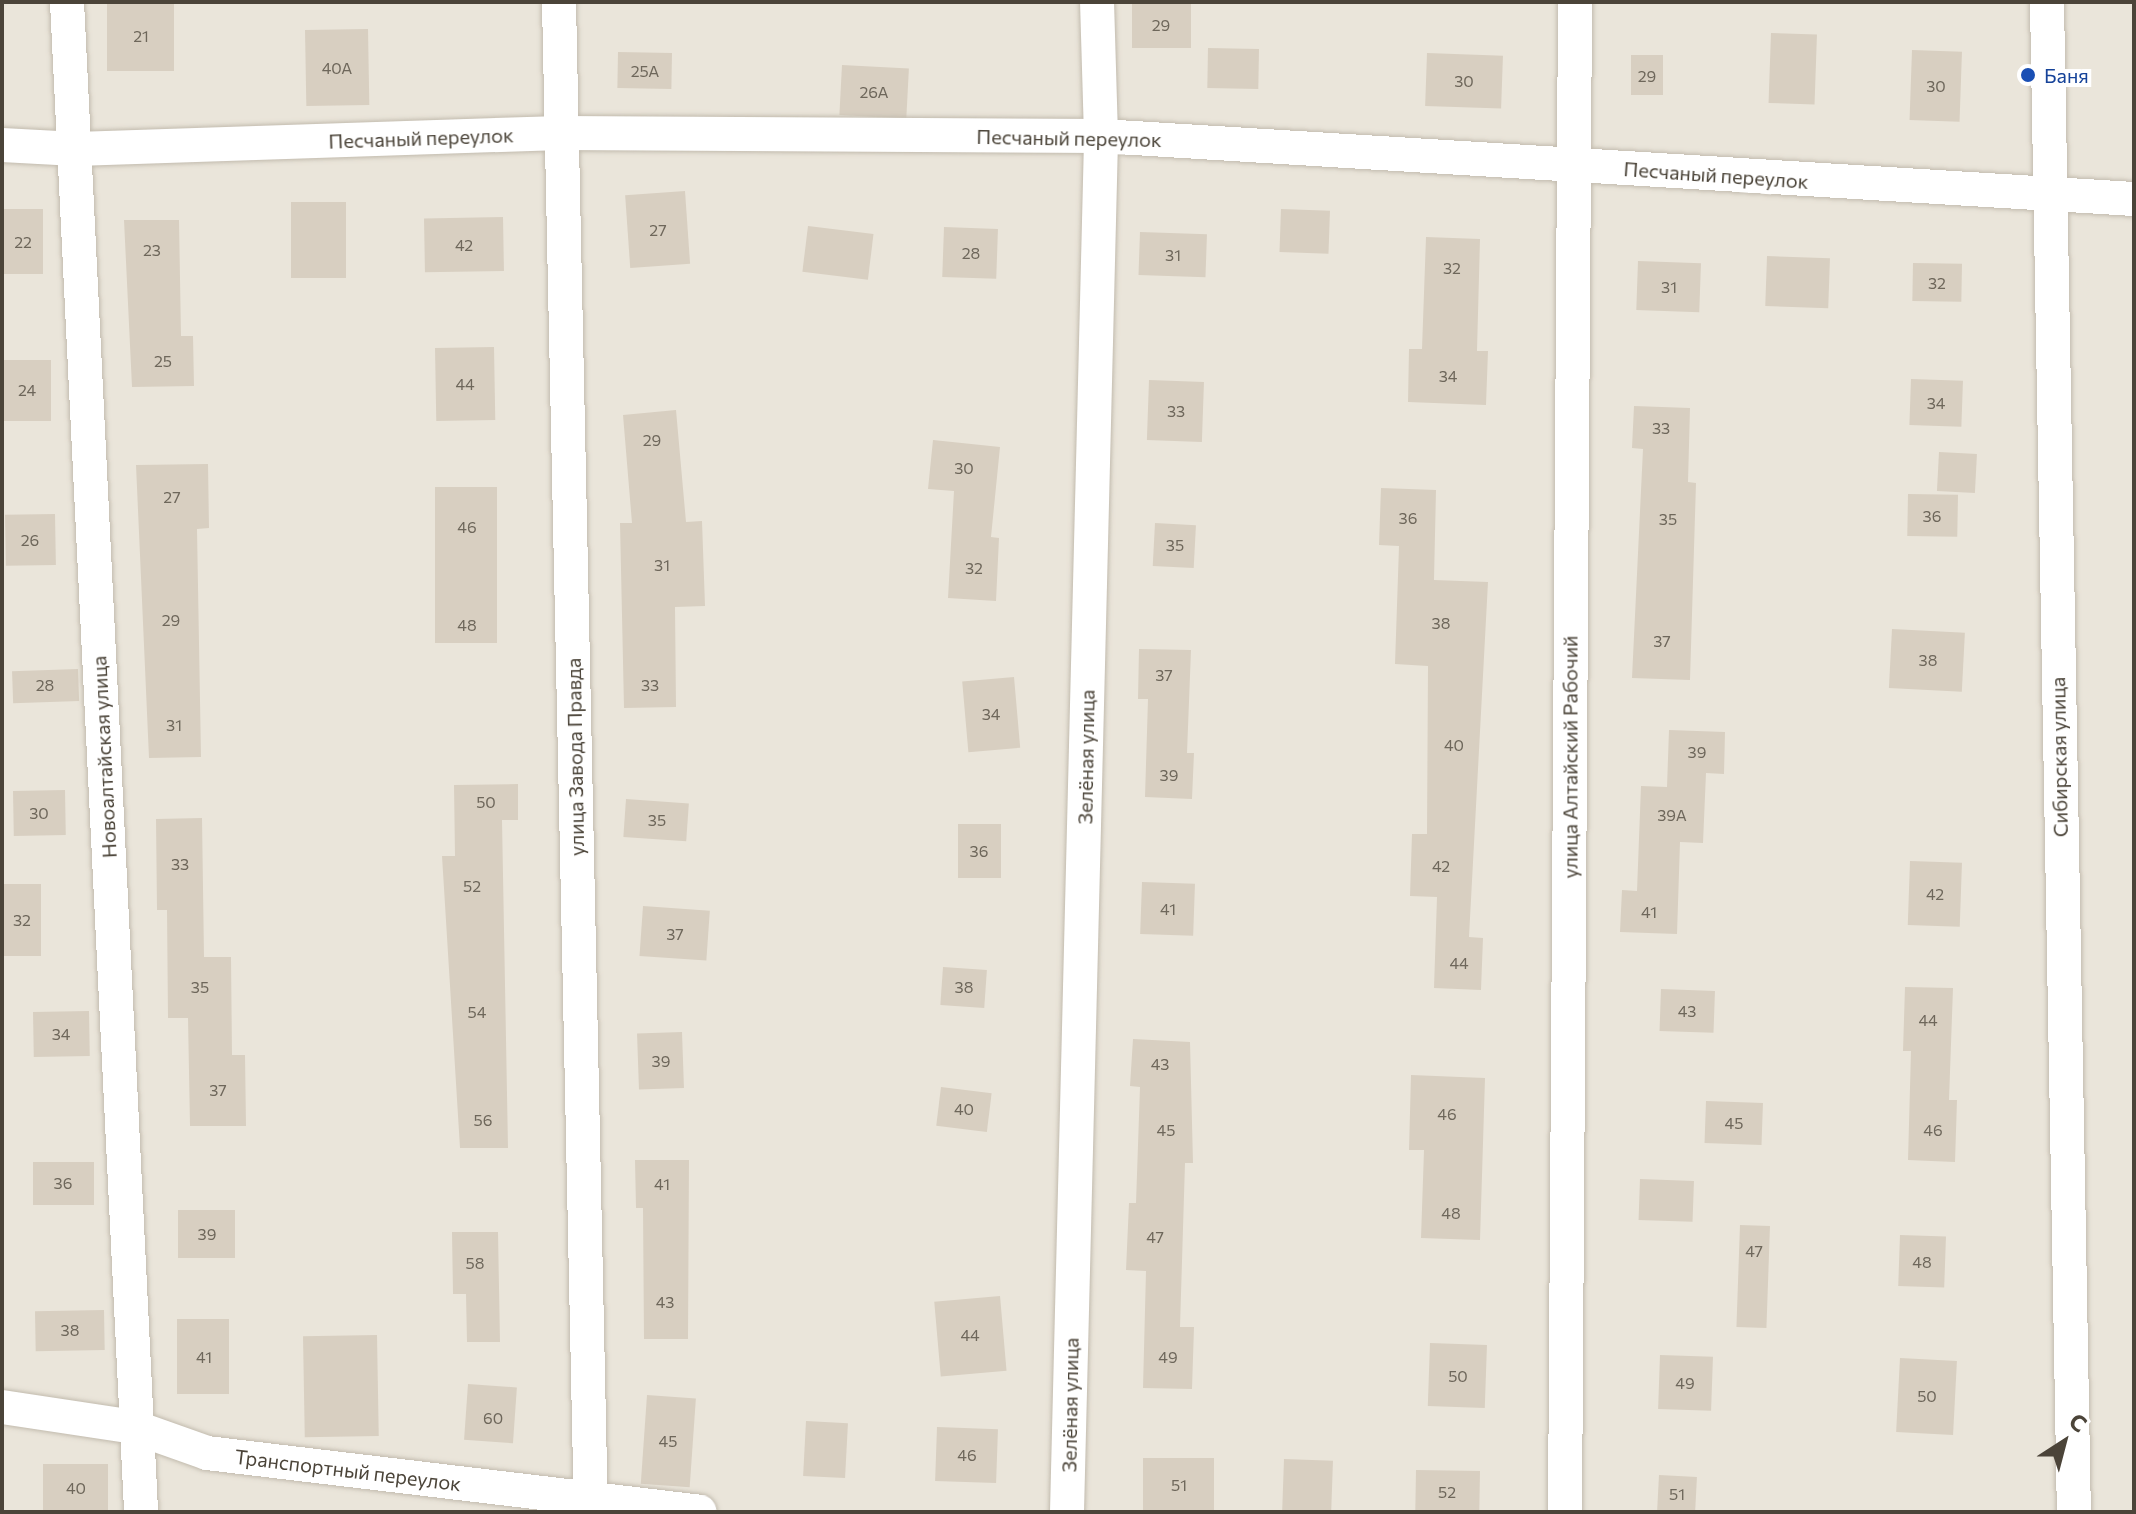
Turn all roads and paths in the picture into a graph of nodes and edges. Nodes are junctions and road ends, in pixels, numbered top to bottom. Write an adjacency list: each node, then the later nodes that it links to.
1 (67, 2): 9 (street, Новоалтайская улица)
2 (559, 2): 6 (street, улица Завода Правда)
3 (1097, 2): 7 (street, Зелёная улица)
4 (1575, 2): 10 (street, улица Алтайский Рабочий)
5 (2047, 2): 11 (street, Сибирская улица)
6 (561, 133): 7 (street, Песчаный переулок); 9 (street, Песчаный переулок); 15 (street, улица Завода Правда)
7 (1101, 136): 10 (street, Песчаный переулок); 18 (street, Зелёная улица)
8 (2, 145): 9 (street, Песчаный переулок)
9 (76, 149): 14 (street, Новоалтайская улица)
10 (1574, 166): 11 (street, Песчаный переулок); 19 (street, улица Алтайский Рабочий)
11 (2047, 196): 12 (street, Песчаный переулок); 20 (street, Сибирская улица)
12 (2134, 199)
13 (2, 1407): 14 (street, Транспортный переулок)
14 (134, 1427): 15 (street, Транспортный переулок); 16 (street, Новоалтайская улица)
15 (591, 1506): 17 (street, Транспортный переулок)
16 (141, 1512)
17 (699, 1512)
18 (1067, 1512)
19 (1565, 1512)
20 (2074, 1512)

